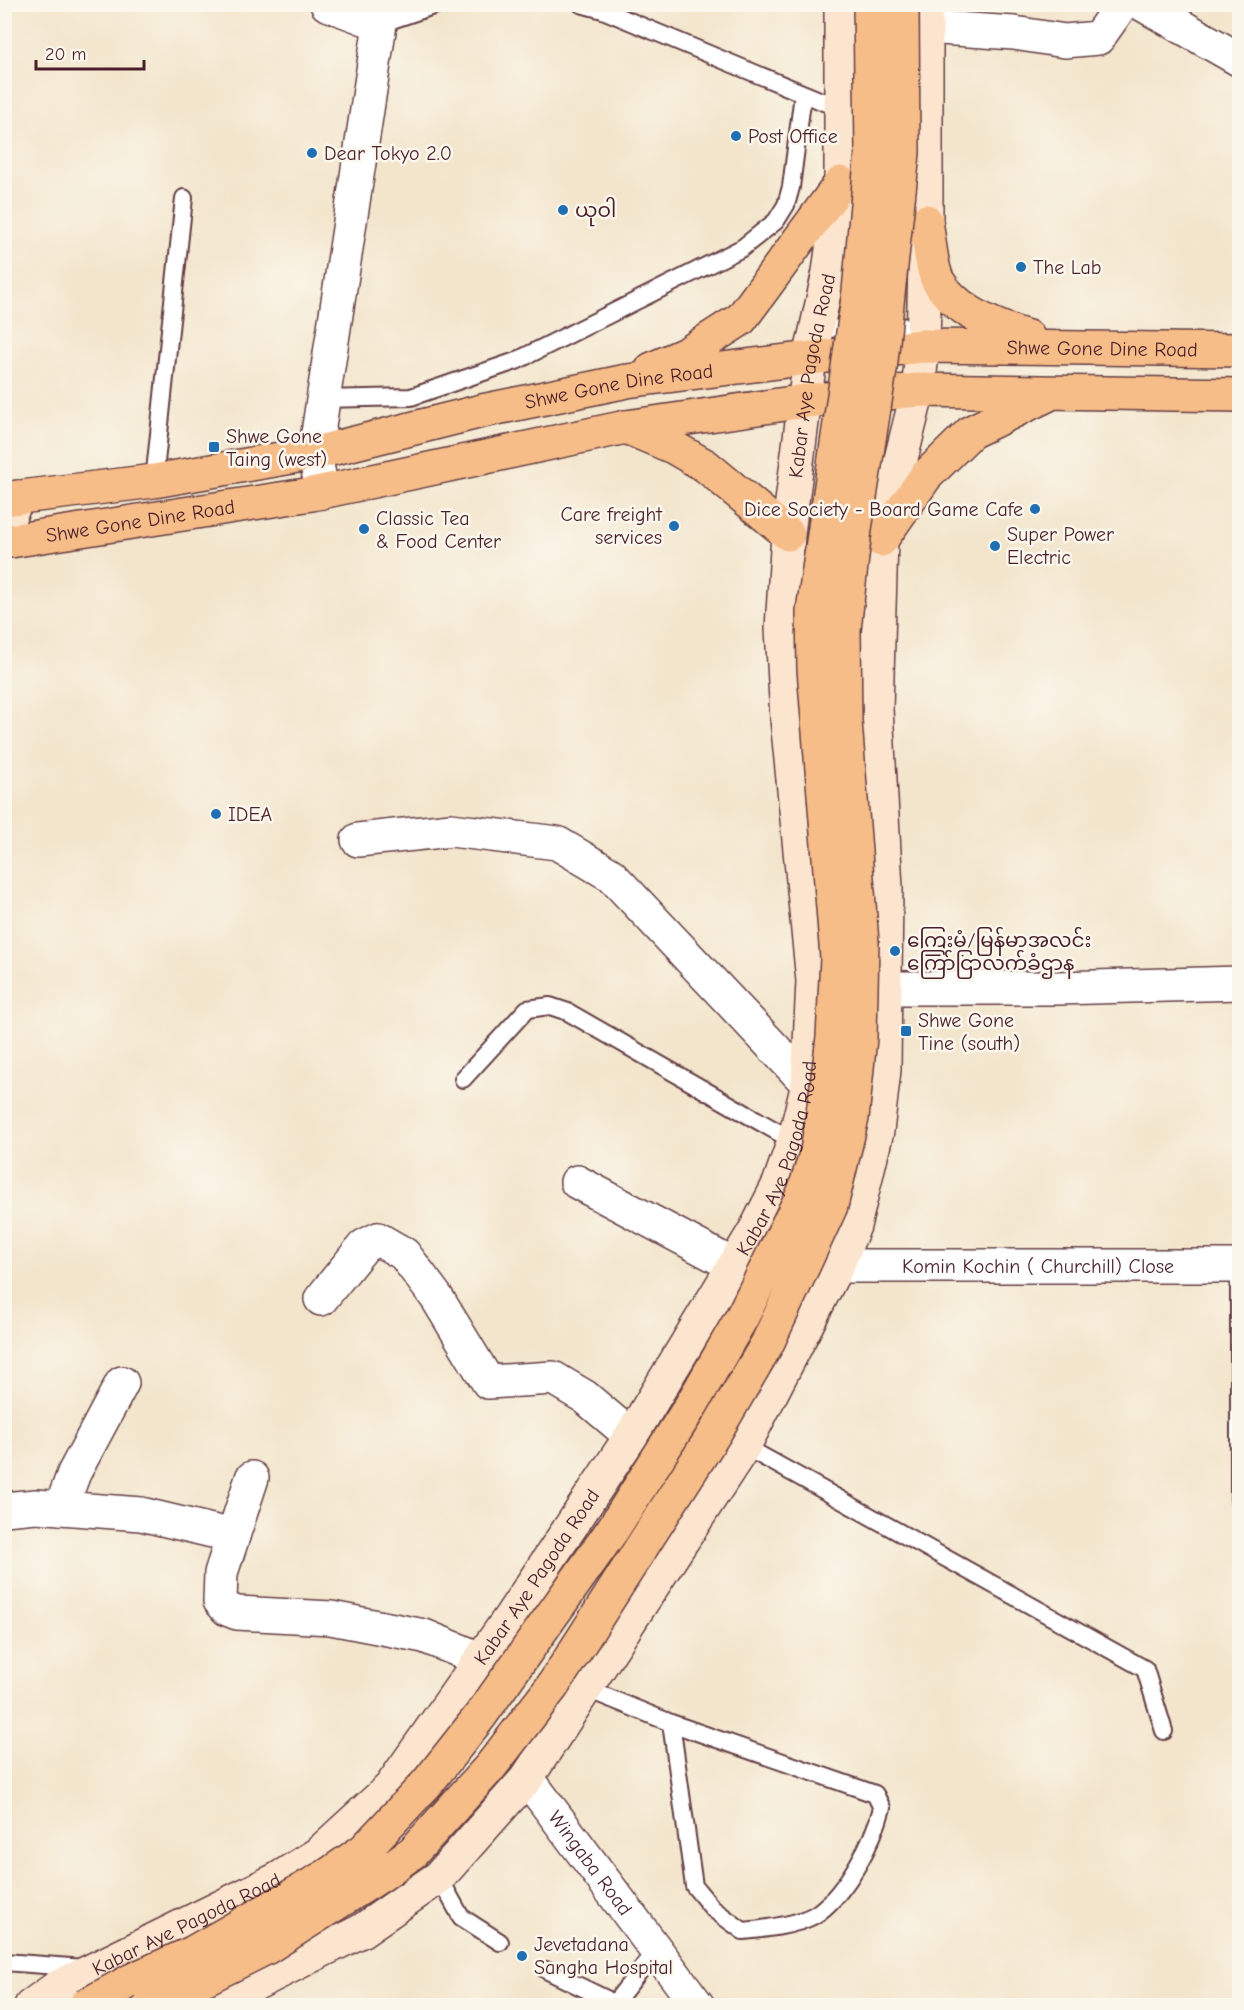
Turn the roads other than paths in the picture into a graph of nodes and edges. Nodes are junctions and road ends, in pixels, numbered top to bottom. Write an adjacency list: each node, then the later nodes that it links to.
1 (327, 4): 9 (street)
2 (439, 4): 9 (lane)
3 (581, 4): 12 (lane)
4 (841, 4): 13 (main road, Kabar Aye Pagoda Road)
5 (870, 4): 70 (main road, Kabar Aye Pagoda Road, bridge)
6 (902, 4): 71 (main road, bridge)
7 (1122, 4): 10 (street)
8 (1142, 4): 11 (street)
9 (383, 14): 25 (street)
10 (926, 16): 16 (main road)
11 (1239, 60)
12 (803, 94): 13 (lane); 25 (lane)
13 (843, 110): 14 (main road, Kabar Aye Pagoda Road)
14 (841, 183): 18 (main road, Kabar Aye Pagoda Road); 21 (main road)
15 (184, 198): 29 (lane)
16 (926, 221): 17 (main road); 19 (main road)
17 (923, 336): 18 (main road, Shwe Gone Dine Road); 19 (main road, Shwe Gone Dine Road); 22 (main road)
18 (814, 344): 21 (main road, Shwe Gone Dine Road); 26 (main road, Kabar Aye Pagoda Road)
19 (1058, 346): 20 (main road, Shwe Gone Dine Road)
20 (1239, 350)
21 (627, 381): 28 (main road, Shwe Gone Dine Road)
22 (918, 390): 23 (main road, Shwe Gone Dine Road); 26 (main road, Shwe Gone Dine Road); 34 (main road)
23 (1054, 391): 24 (main road, Shwe Gone Dine Road); 34 (main road)
24 (1239, 395)
25 (322, 399): 28 (street)
26 (806, 401): 27 (main road, Shwe Gone Dine Road); 33 (main road, Kabar Aye Pagoda Road)
27 (626, 427): 30 (main road, Shwe Gone Dine Road); 33 (main road)
28 (315, 453): 29 (main road, Shwe Gone Dine Road); 30 (street)
29 (154, 482): 31 (main road, Shwe Gone Dine Road)
30 (322, 492): 35 (main road, Shwe Gone Dine Road)
31 (11, 498): 32 (main road)
32 (4, 528)
33 (788, 534): 37 (main road, Kabar Aye Pagoda Road)
34 (881, 540): 39 (main road)
35 (4, 542)
36 (358, 840): 41 (street)
37 (813, 981): 39 (main road); 41 (main road, Kabar Aye Pagoda Road)
38 (1239, 983): 39 (street)
39 (885, 988): 43 (main road)
40 (463, 1079): 42 (lane)
41 (808, 1084): 42 (main road, Kabar Aye Pagoda Road)
42 (794, 1141): 43 (lane); 45 (main road, Kabar Aye Pagoda Road)
43 (867, 1174): 46 (main road)
44 (577, 1182): 45 (street)
45 (733, 1265): 50 (main road, Kabar Aye Pagoda Road)
46 (837, 1266): 47 (street, Komin Kochin ( Churchill) Close); 51 (main road)
47 (1239, 1266): 53 (lane)
48 (321, 1299): 50 (street)
49 (122, 1383): 54 (street)
50 (631, 1436): 57 (main road, Kabar Aye Pagoda Road)
51 (744, 1446): 58 (main road); 60 (lane)
52 (252, 1478): 56 (street)
53 (1239, 1500)
54 (61, 1508): 55 (street); 56 (street)
55 (4, 1509)
56 (233, 1536): 57 (street)
57 (480, 1659): 66 (main road, Kabar Aye Pagoda Road)
58 (587, 1689): 59 (lane); 61 (main road)
59 (670, 1723): 59 (lane)
60 (1164, 1731)
61 (527, 1778): 62 (main road); 64 (street, Wingaba Road)
62 (439, 1877): 63 (lane); 72 (main road)
63 (500, 1942)
64 (657, 1949): 68 (lane); 73 (street, Wingaba Road)
65 (4, 1962): 66 (lane)
66 (95, 1968): 69 (main road, Kabar Aye Pagoda Road)
67 (546, 1970): 68 (lane)
68 (613, 2005)
69 (31, 2006)
70 (86, 2006)
71 (150, 2006)
72 (211, 2006)
73 (698, 2006)

